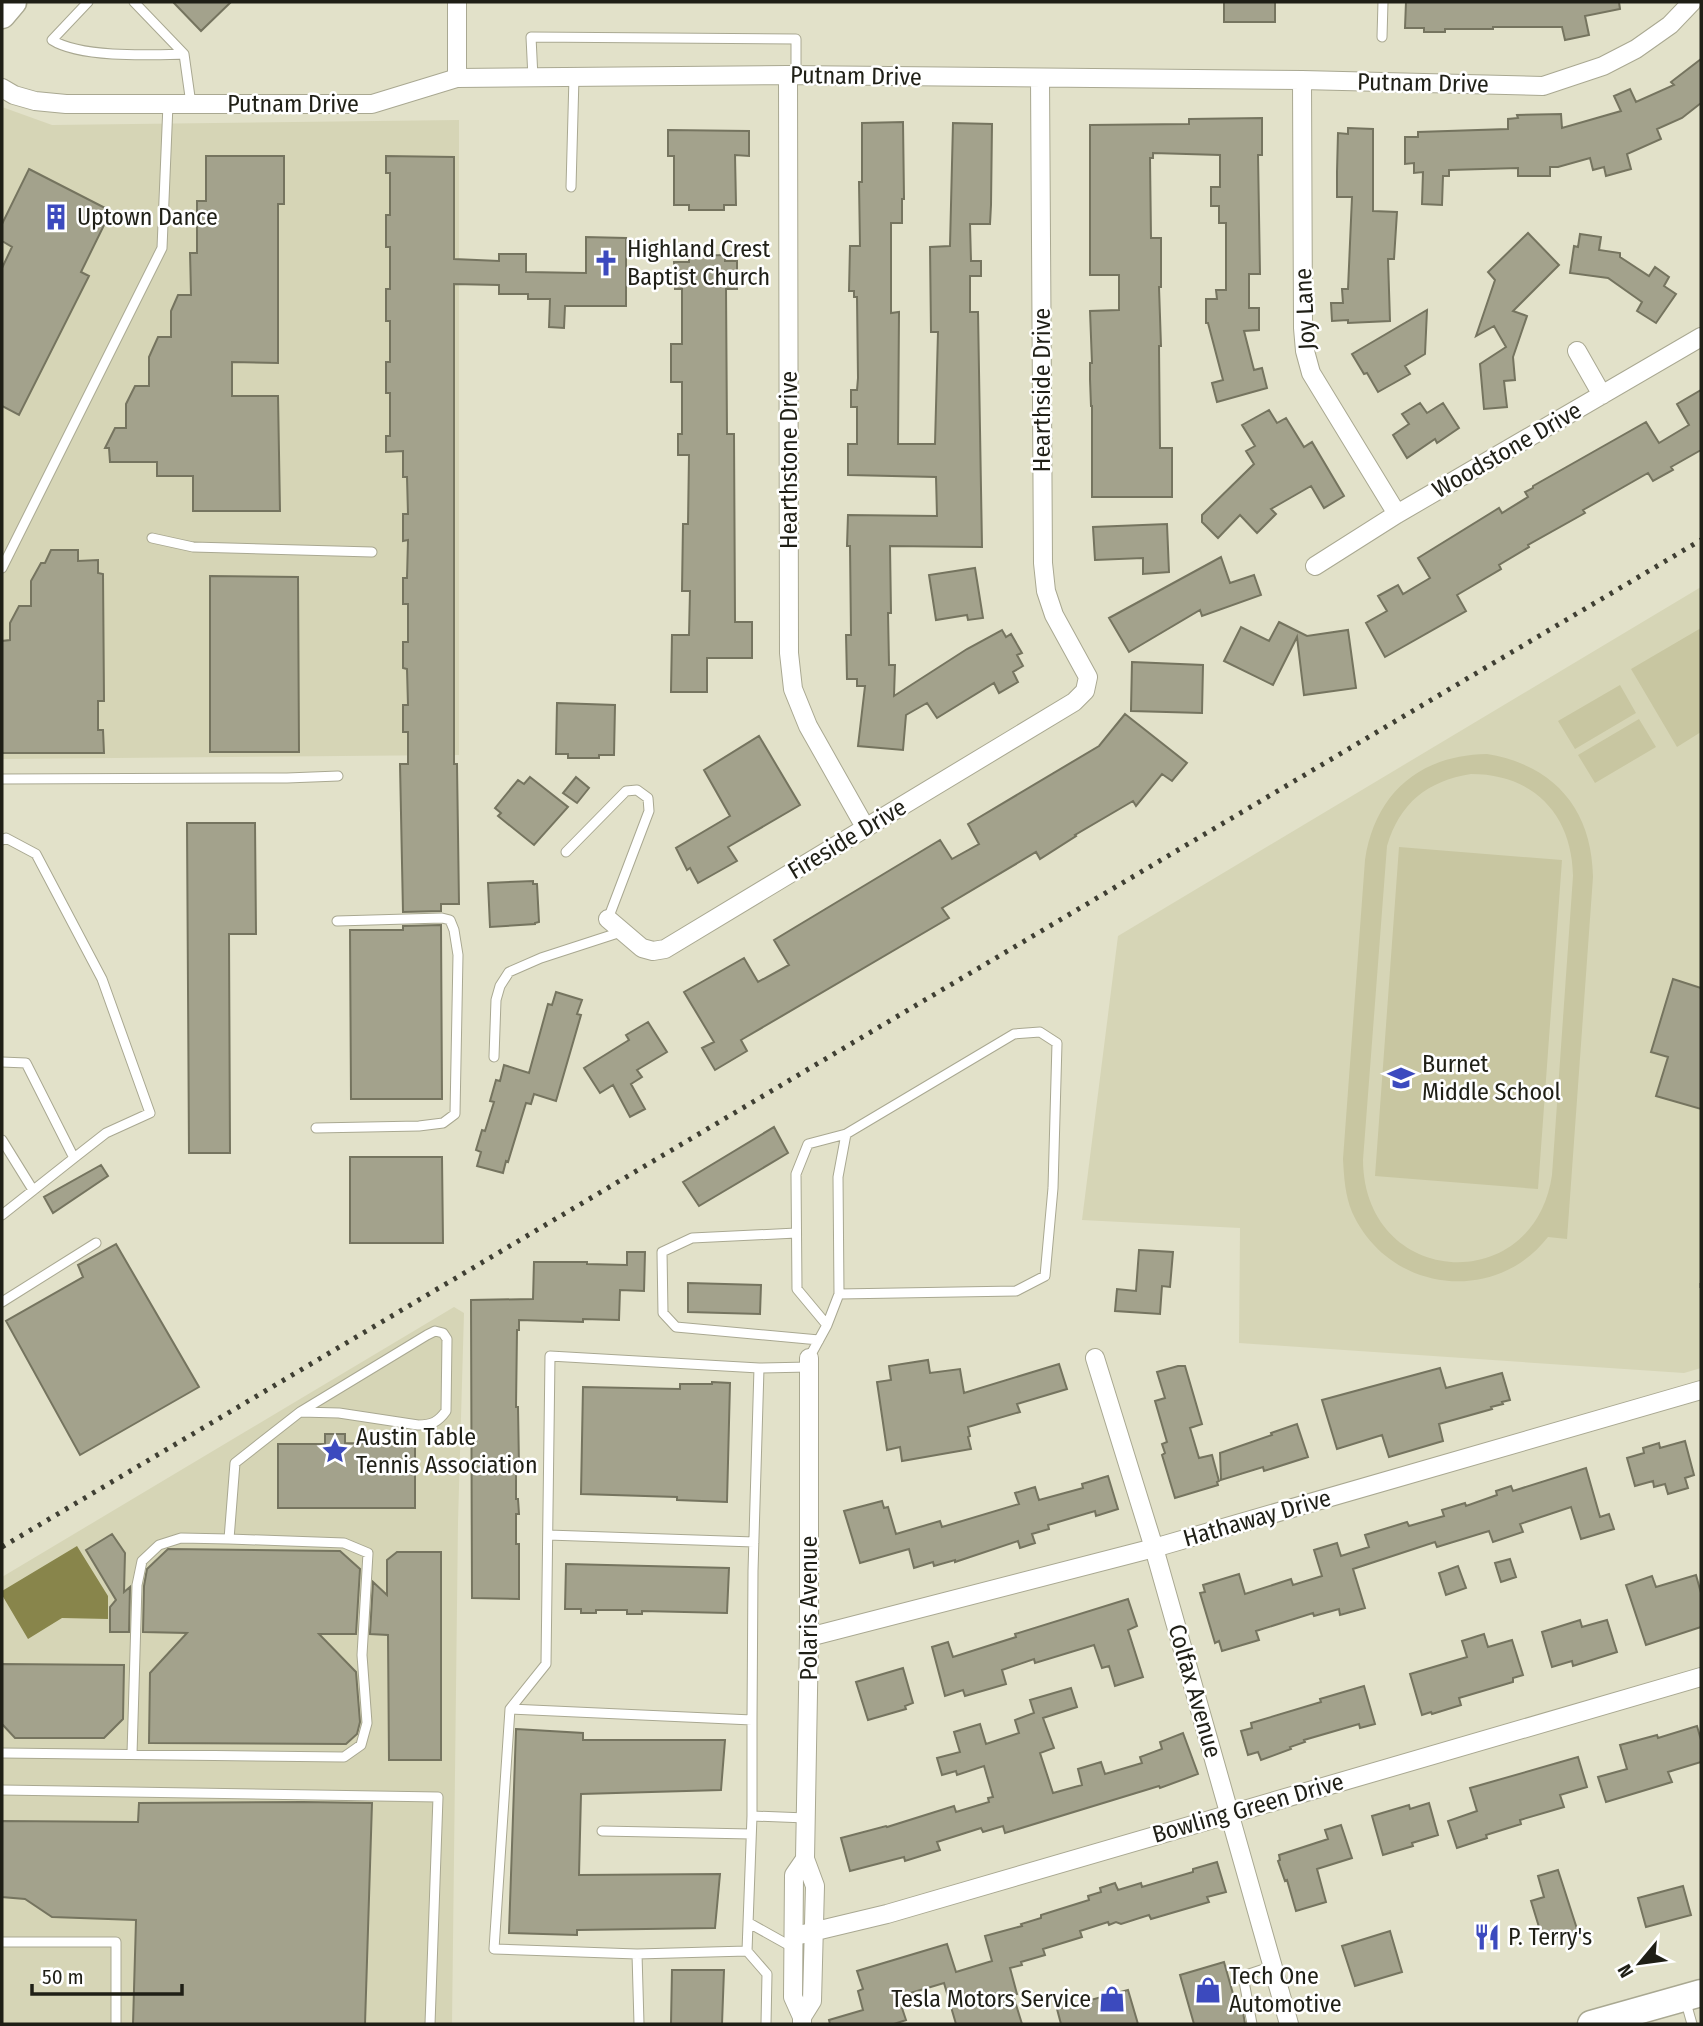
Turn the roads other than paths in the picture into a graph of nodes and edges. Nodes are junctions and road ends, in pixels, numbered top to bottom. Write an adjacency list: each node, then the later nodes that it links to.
1 (13, 2): 7 (main road)
2 (88, 2): 9 (lane)
3 (134, 2): 9 (lane)
4 (457, 2): 12 (street)
5 (1383, 2): 8 (lane)
6 (1692, 2): 15 (street, Putnam Drive)
7 (2, 15)
8 (1382, 37)
9 (184, 54): 18 (lane)
10 (792, 75): 11 (street, Putnam Drive); 13 (lane); 14 (street, Putnam Drive); 31 (street, Hearthstone Drive)
11 (574, 77): 13 (street, Putnam Drive); 19 (lane)
12 (457, 78): 13 (street, Putnam Drive); 18 (street, Putnam Drive)
13 (533, 78)
14 (1040, 78): 15 (street, Putnam Drive); 28 (street, Hearthside Drive)
15 (1302, 80): 23 (street, Joy Lane)
16 (2, 88): 17 (street, Putnam Drive)
17 (168, 104): 18 (street, Putnam Drive); 27 (lane)
18 (191, 104)
19 (571, 187)
20 (1701, 337): 22 (street, Woodstone Drive)
21 (1577, 351): 22 (street)
22 (1602, 395): 23 (street, Woodstone Drive)
23 (1397, 514): 26 (street, Woodstone Drive)
24 (152, 538): 25 (lane)
25 (372, 552)
26 (1315, 566)
27 (2, 568)
28 (1085, 691): 31 (street, Fireside Drive)
29 (338, 776): 30 (lane)
30 (2, 779)
31 (865, 827): 36 (street, Fireside Drive)
32 (2, 840): 42 (lane)
33 (566, 852): 34 (lane)
34 (608, 919): 36 (street, Fireside Drive)
35 (337, 921): 39 (lane)
36 (623, 931): 37 (lane)
37 (494, 1057)
38 (2, 1062): 42 (lane)
39 (316, 1128)
40 (846, 1134): 45 (lane); 47 (lane); 47 (lane)
41 (2, 1140): 43 (lane)
42 (74, 1158): 43 (lane)
43 (33, 1190): 44 (lane)
44 (2, 1215)
45 (796, 1233): 49 (lane); 50 (lane)
46 (96, 1243): 48 (lane)
47 (839, 1294): 49 (lane)
48 (2, 1301)
49 (827, 1325): 50 (lane)
50 (819, 1340): 52 (lane)
51 (1095, 1358): 59 (street, Colfax Avenue)
52 (809, 1362): 53 (lane); 60 (street, Polaris Avenue)
53 (760, 1368): 56 (lane); 58 (lane)
54 (1700, 1396): 59 (street, Hathaway Drive)
55 (300, 1412): 55 (lane); 57 (lane)
56 (548, 1535): 58 (lane); 62 (lane)
57 (229, 1539): 65 (lane); 65 (lane)
58 (754, 1542): 63 (lane)
59 (1154, 1548): 60 (street, Hathaway Drive); 67 (street, Colfax Avenue)
60 (809, 1637): 69 (street, Polaris Avenue)
61 (1701, 1677): 67 (street, Bowling Green Drive)
62 (510, 1709): 63 (lane); 78 (lane)
63 (752, 1720): 68 (lane)
64 (2, 1753): 65 (lane)
65 (132, 1754)
66 (2, 1790): 84 (lane)
67 (1229, 1813): 74 (street, Bowling Green Drive); 79 (street, Colfax Avenue)
68 (752, 1816): 69 (lane); 71 (lane)
69 (806, 1818): 72 (street, Polaris Avenue)
70 (603, 1831): 71 (lane)
71 (751, 1833): 73 (lane)
72 (805, 1859): 74 (street, Polaris Avenue); 76 (street, Polaris Avenue)
73 (749, 1923): 76 (lane); 77 (lane)
74 (814, 1932): 76 (street, Bowling Green Drive); 82 (street, Polaris Avenue)
75 (2, 1942): 83 (lane)
76 (794, 1942): 82 (street, Polaris Avenue)
77 (747, 1951): 78 (lane); 86 (lane)
78 (637, 1954): 85 (lane)
79 (1273, 1966): 87 (lane); 88 (street, Colfax Avenue)
80 (1693, 1996): 81 (main road); 90 (lane)
81 (1638, 2017): 89 (main road)
82 (802, 2021)
83 (116, 2024)
84 (430, 2024)
85 (639, 2024)
86 (766, 2024)
87 (1252, 2024)
88 (1289, 2024)
89 (1591, 2024)
90 (1692, 2024)

